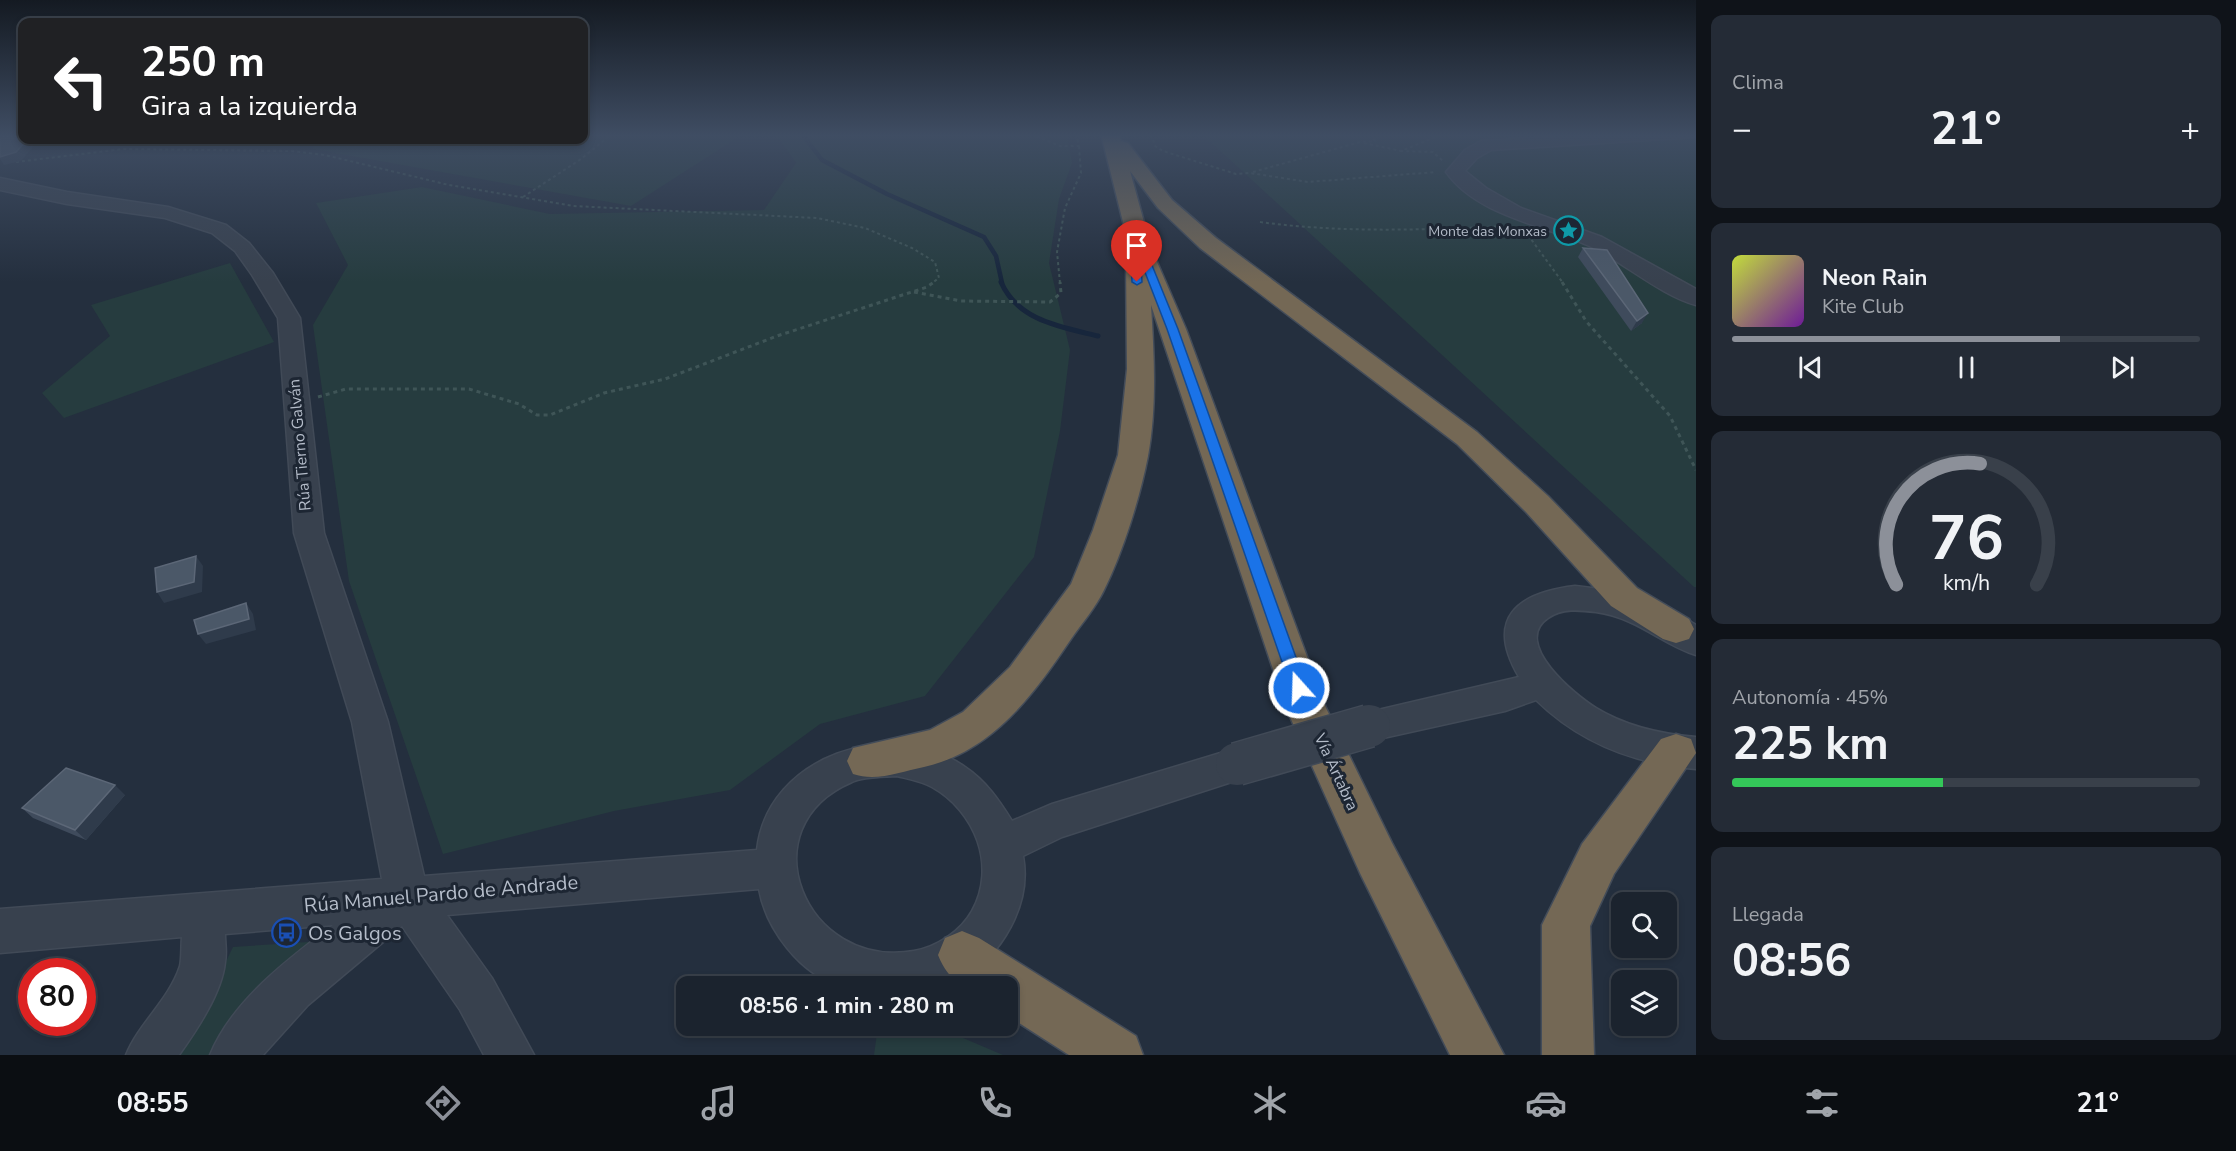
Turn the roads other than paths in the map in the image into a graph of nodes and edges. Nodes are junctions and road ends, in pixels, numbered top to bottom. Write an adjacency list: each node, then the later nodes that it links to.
1 (30, 183): 13 (street, Rúa Tierno Galván)
2 (1123, 183): 5 (highway, Vía Ártabra)
3 (1148, 183): 7 (highway)
4 (1468, 183): 6 (street)
5 (1140, 248): 10 (highway); 23 (highway, Vía Ártabra)
6 (1696, 298)
7 (1686, 636): 8 (street)
8 (1542, 684): 9 (street); 11 (street, bridge)
9 (1686, 753): 24 (highway)
10 (868, 761): 11 (street); 12 (street)
11 (1002, 846): 16 (street)
12 (774, 868): 13 (street, Rúa Manuel Pardo de Andrade); 16 (street)
13 (407, 896): 14 (street, Rúa Manuel Pardo de Andrade); 20 (street); 21 (street)
14 (204, 913): 15 (street, Rúa Manuel Pardo de Andrade); 19 (street)
15 (0, 931)
16 (962, 955): 17 (highway)
17 (992, 976)
18 (1018, 993): 22 (highway)
19 (150, 1055)
20 (234, 1055)
21 (510, 1055)
22 (1117, 1055)
23 (1478, 1055)
24 (1568, 1055)

